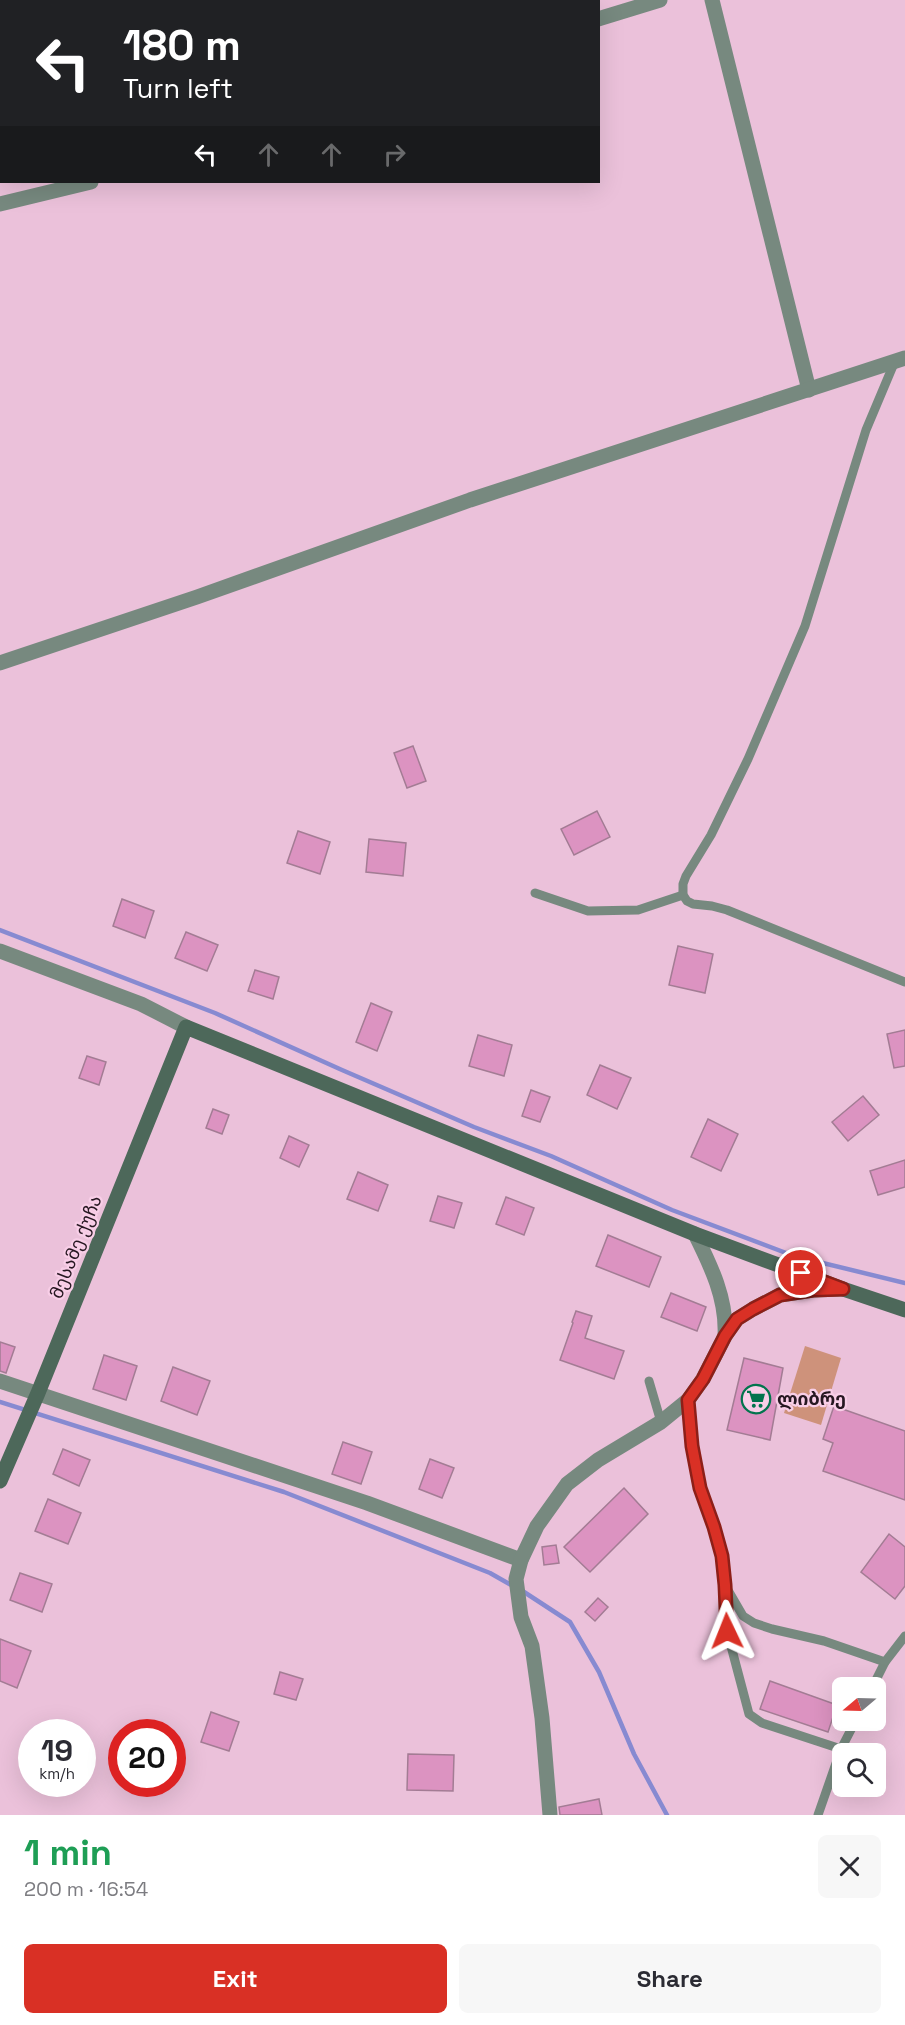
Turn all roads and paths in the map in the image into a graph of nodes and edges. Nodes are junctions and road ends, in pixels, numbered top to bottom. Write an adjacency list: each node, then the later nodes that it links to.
1 (660, 0): 3 (street)
2 (712, 0): 8 (street)
3 (627, 5): 4 (street)
4 (600, 18)
5 (87, 183): 6 (street)
6 (0, 204)
7 (900, 359): 8 (street); 11 (lane)
8 (809, 390): 9 (street)
9 (0, 663)
10 (535, 893): 11 (lane)
11 (683, 895): 13 (lane)
12 (0, 951): 14 (street)
13 (905, 982)
14 (186, 1027): 15 (street); 21 (street, მესამე ქუჩა)
15 (695, 1234): 16 (street); 18 (street)
16 (843, 1289): 17 (street); 18 (street)
17 (905, 1310)
18 (725, 1336): 22 (street)
19 (0, 1381): 21 (street)
20 (649, 1381): 23 (lane)
21 (38, 1393): 24 (street, მესამე ქუჩა); 25 (street)
22 (688, 1400): 23 (street); 26 (lane)
23 (660, 1422): 25 (street)
24 (0, 1481)
25 (521, 1560): 32 (street)
26 (725, 1585): 28 (lane); 30 (lane)
27 (905, 1636): 28 (lane)
28 (885, 1662): 29 (lane)
29 (878, 1677)
30 (832, 1746)
31 (832, 1775): 33 (lane)
32 (550, 1815)
33 (818, 1815)

